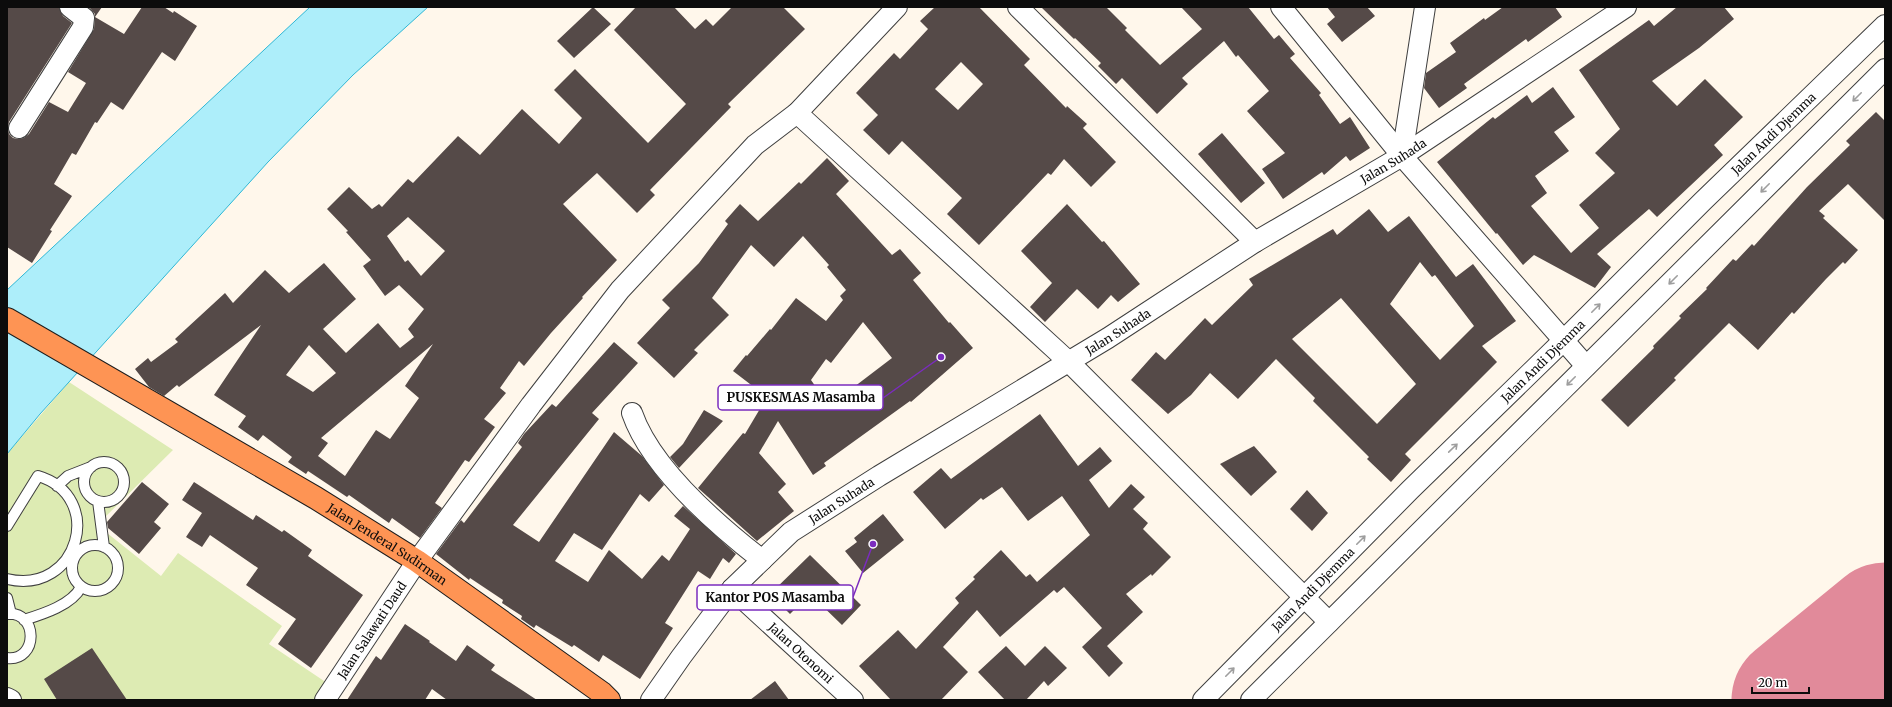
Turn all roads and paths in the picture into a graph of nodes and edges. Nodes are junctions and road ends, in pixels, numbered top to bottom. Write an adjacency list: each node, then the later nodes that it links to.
1 (70, 7): 10 (street)
2 (897, 7): 9 (street, Jalan Salawati Daud)
3 (1018, 7): 12 (street)
4 (1281, 7): 11 (street)
5 (1425, 7): 11 (street)
6 (1620, 8): 11 (street, Jalan Suhada)
7 (1885, 24): 14 (street, Jalan Andi Djemma, one-way to 7)
8 (1885, 69): 16 (street, one-way to 16)
9 (797, 113): 15 (street); 24 (street, Jalan Salawati Daud)
10 (20, 128)
11 (1402, 156): 12 (street, Jalan Suhada); 14 (street)
12 (1255, 242): 15 (street, Jalan Suhada)
13 (7, 319): 24 (highway, Jalan Jenderal Sudirman)
14 (1563, 341): 16 (street); 28 (street, Jalan Andi Djemma, one-way to 14)
15 (1069, 362): 23 (street, Jalan Suhada); 28 (street)
16 (1586, 366): 32 (street, one-way to 32)
17 (632, 413): 23 (street)
18 (91, 467): 19 (lane); 20 (lane); 20 (lane)
19 (58, 486): 21 (lane); 25 (lane)
20 (98, 501): 22 (lane)
21 (7, 526)
22 (104, 547): 26 (lane); 26 (lane)
23 (762, 560): 27 (street, Jalan Suhada)
24 (417, 561): 36 (street, Jalan Salawati Daud); 37 (highway, Jalan Jenderal Sudirman)
25 (7, 579)
26 (81, 587): 31 (lane)
27 (732, 589): 38 (street, Jalan Suhada); 39 (street, Jalan Otonomi)
28 (1304, 597): 32 (street); 40 (street, Jalan Andi Djemma, one-way to 28)
29 (7, 598): 30 (lane)
30 (9, 614): 31 (lane)
31 (24, 620): 33 (lane)
32 (1329, 622): 41 (street)
33 (7, 658)
34 (7, 698): 35 (street)
35 (11, 700)
36 (325, 700)
37 (609, 700)
38 (651, 700)
39 (853, 700)
40 (1203, 700)
41 (1251, 700)

